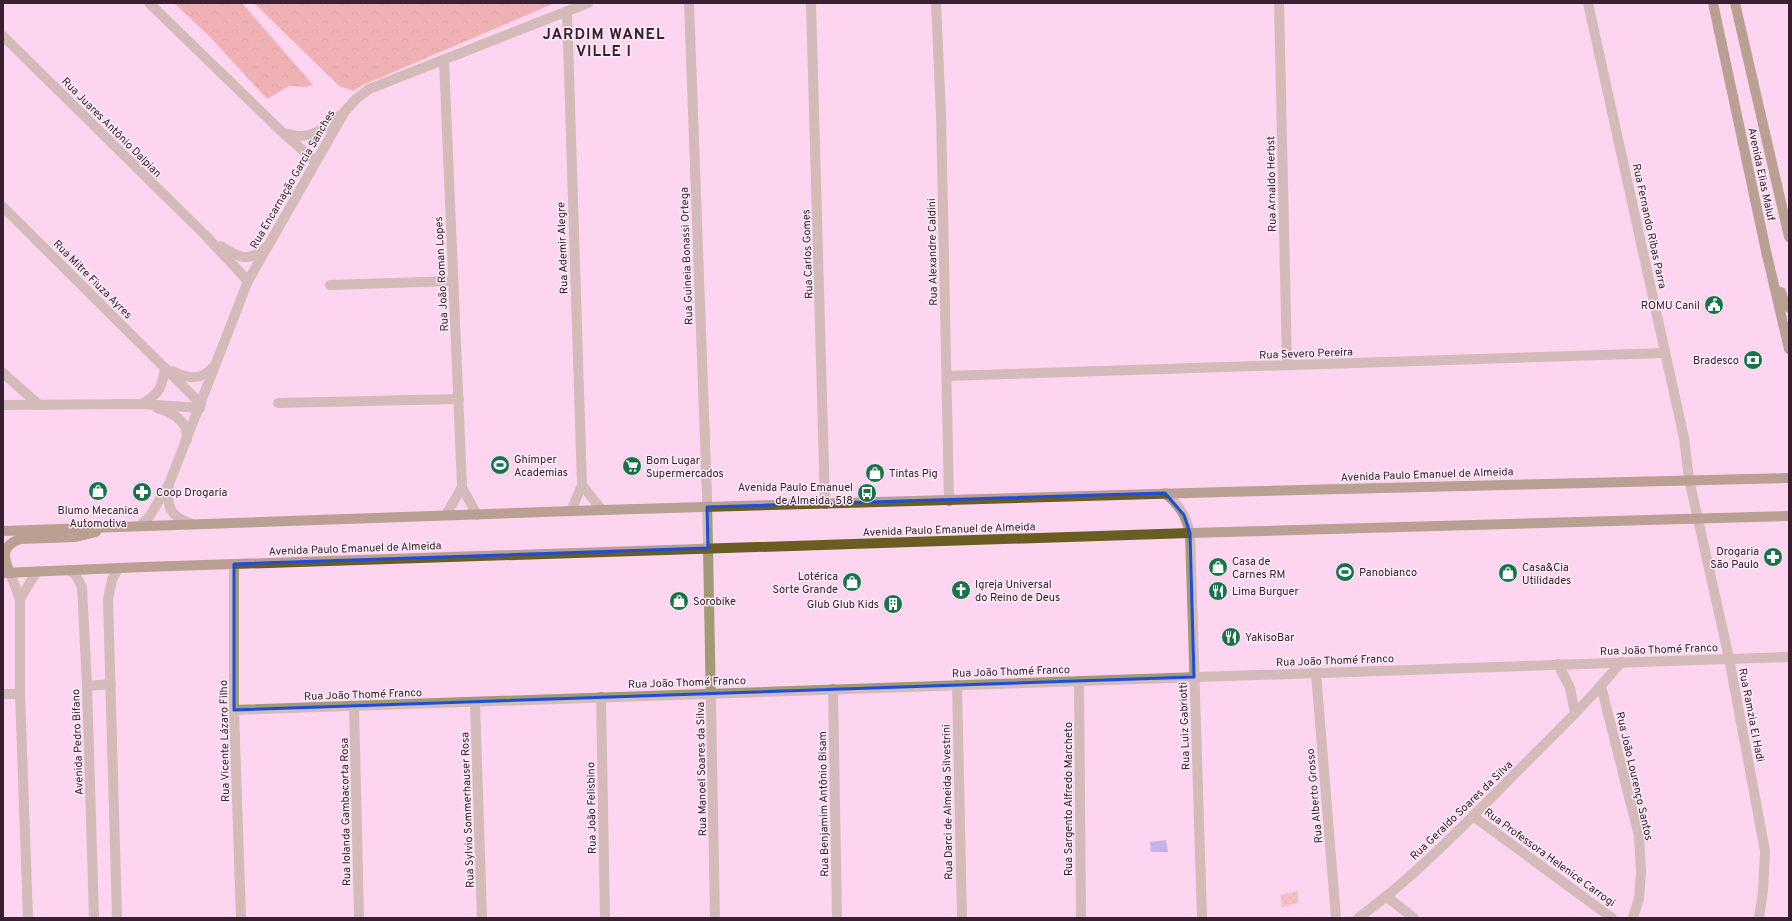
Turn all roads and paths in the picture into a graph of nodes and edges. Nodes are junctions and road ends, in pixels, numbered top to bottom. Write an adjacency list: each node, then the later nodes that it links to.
1 (149, 3): 14 (street)
2 (588, 3): 10 (street, Rua Encarnação Garcia Sanches)
3 (689, 3): 50 (street, Rua Guineia Bonassi Ortega)
4 (811, 3): 49 (street, Rua Carlos Gomes)
5 (936, 3): 33 (street, Rua Alexandre Caldini)
6 (1279, 3): 30 (street, Rua Arnaldo Herbst)
7 (1588, 3): 28 (street, Rua Fernando Ribas Parra)
8 (1713, 3): 20 (main road, Avenida Elias Maluf)
9 (1735, 3): 18 (main road, Avenida Elias Maluf)
10 (567, 11): 12 (street, Rua Encarnação Garcia Sanches); 45 (street, Rua Ademir Alegre)
11 (3, 36): 17 (street, Rua Juares Antônio Dalpian)
12 (444, 60): 13 (street, Rua Encarnação Garcia Sanches); 24 (street, Rua João Roman Lopes)
13 (345, 111): 14 (street); 15 (street, Rua Encarnação Garcia Sanches)
14 (282, 132): 15 (street)
15 (315, 161): 19 (street, Rua Encarnação Garcia Sanches)
16 (3, 207): 31 (street, Rua Mitre Fiuza Ayres)
17 (205, 234): 21 (street, Rua Juares Antônio Dalpian); 23 (street, Rua Juares Antônio Dalpian)
18 (1789, 237)
19 (268, 246): 21 (street); 22 (street, Rua Encarnação Garcia Sanches)
20 (1766, 251): 26 (main road); 27 (main road, Avenida Elias Maluf)
21 (235, 256): 22 (street, Rua Juares Antônio Dalpian)
22 (256, 266): 23 (street, Rua Encarnação Garcia Sanches)
23 (248, 281): 29 (street, Rua Encarnação Garcia Sanches)
24 (453, 281): 25 (street); 35 (street, Rua João Roman Lopes)
25 (330, 285)
26 (1789, 308)
27 (1789, 350)
28 (1665, 353): 30 (street, Rua Severo Pereira); 43 (street, Rua Fernando Ribas Parra)
29 (217, 363): 31 (street, Rua Mitre Fiuza Ayres); 40 (street, Rua Encarnação Garcia Sanches)
30 (1287, 365): 33 (street, Rua Severo Pereira)
31 (165, 368): 38 (street); 40 (street, Rua Mitre Fiuza Ayres)
32 (3, 373): 34 (street)
33 (947, 376): 48 (street, Rua Alexandre Caldini)
34 (17, 385): 37 (street); 39 (street)
35 (459, 399): 36 (street); 46 (street, Rua João Roman Lopes)
36 (278, 403)
37 (38, 404): 38 (street); 39 (street)
38 (142, 404): 40 (street); 41 (street)
39 (7, 405)
40 (201, 406): 41 (street, Rua Encarnação Garcia Sanches)
41 (187, 441): 44 (street, Rua Encarnação Garcia Sanches)
42 (1789, 478): 43 (main road, Avenida Paulo Emanuel de Almeida)
43 (1689, 479): 47 (main road, Avenida Paulo Emanuel de Almeida); 56 (street)
44 (169, 484): 57 (street, Rua Encarnação Garcia Sanches); 58 (street, Rua Encarnação Garcia Sanches)
45 (582, 484): 51 (street); 52 (street, Rua Ademir Alegre)
46 (462, 487): 53 (street); 54 (street, Rua João Roman Lopes)
47 (1165, 494): 48 (main road, Avenida Paulo Emanuel de Almeida); 61 (street)
48 (949, 500): 49 (main road, Avenida Paulo Emanuel de Almeida)
49 (825, 504): 50 (main road, Avenida Paulo Emanuel de Almeida)
50 (708, 507): 51 (main road, Avenida Paulo Emanuel de Almeida); 62 (street)
51 (602, 510): 52 (main road, Avenida Paulo Emanuel de Almeida)
52 (571, 511): 54 (main road, Avenida Paulo Emanuel de Almeida)
53 (446, 515): 54 (main road, Avenida Paulo Emanuel de Almeida); 57 (main road, Avenida Paulo Emanuel de Almeida)
54 (477, 515)
55 (1789, 516): 56 (main road, Avenida Paulo Emanuel de Almeida)
56 (1697, 518): 61 (main road, Avenida Paulo Emanuel de Almeida); 70 (street, Rua Ramzia El Hadi)
57 (190, 523): 58 (main road, Avenida Paulo Emanuel de Almeida)
58 (140, 526): 59 (main road, Avenida Paulo Emanuel de Almeida)
59 (113, 527): 60 (main road, Avenida Paulo Emanuel de Almeida); 67 (main road)
60 (3, 531)
61 (1190, 533): 62 (main road, Avenida Paulo Emanuel de Almeida); 74 (street, Rua Luiz Gabriotti)
62 (708, 548): 63 (main road, Avenida Paulo Emanuel de Almeida); 83 (street, Rua Manoel Soares da Silva)
63 (234, 564): 64 (main road, Avenida Paulo Emanuel de Almeida); 87 (street, Rua Vicente Lázaro Filho)
64 (118, 568): 65 (main road, Avenida Paulo Emanuel de Almeida); 76 (street)
65 (69, 570): 66 (main road, Avenida Paulo Emanuel de Almeida); 78 (street, Avenida Pedro Bifano)
66 (37, 571): 67 (main road, Avenida Paulo Emanuel de Almeida); 68 (street)
67 (7, 573): 68 (street)
68 (20, 599): 82 (street)
69 (1789, 656): 70 (street, Rua João Thomé Franco)
70 (1729, 658): 71 (street, Rua João Thomé Franco); 108 (street, Rua Ramzia El Hadi)
71 (1621, 662): 72 (street, Rua João Thomé Franco); 79 (street, Rua Geraldo Soares da Silva)
72 (1558, 664): 73 (street, Rua João Thomé Franco); 88 (street)
73 (1316, 672): 74 (street, Rua João Thomé Franco); 103 (street, Rua Alberto Grosso)
74 (1194, 677): 75 (street, Rua João Thomé Franco); 102 (street, Rua Luiz Gabriotti)
75 (1078, 681): 77 (street, Rua João Thomé Franco); 101 (street, Rua Sargento Alfredo Marcheto)
76 (111, 684): 78 (street); 93 (street)
77 (957, 685): 80 (street, Rua João Thomé Franco); 100 (street, Rua Darci de Almeida Silvestrini)
78 (87, 686): 92 (street, Avenida Pedro Bifano)
79 (1601, 686): 88 (street, Rua Geraldo Soares da Silva); 107 (street, Rua João Lourenço Santos)
80 (832, 689): 83 (street, Rua João Thomé Franco); 99 (street, Rua Benjamim Antônio Bisam)
81 (3, 694): 82 (street)
82 (20, 694): 91 (street)
83 (711, 694): 84 (street, Rua João Thomé Franco); 98 (street, Rua Manoel Soares da Silva)
84 (601, 697): 85 (street, Rua João Thomé Franco); 97 (street, Rua João Felisbino)
85 (475, 702): 86 (street, Rua João Thomé Franco); 96 (street, Rua Sylvio Sommerhauser Rosa)
86 (354, 706): 87 (street, Rua João Thomé Franco); 95 (street, Rua Iolanda Gambacorta Rosa)
87 (234, 710): 94 (street, Rua Vicente Lázaro Filho)
88 (1575, 713): 89 (street, Rua Geraldo Soares da Silva)
89 (1473, 816): 90 (street, Rua Geraldo Soares da Silva); 106 (street, Rua Professora Helenice Carrogi)
90 (1387, 897): 104 (street, Rua Geraldo Soares da Silva); 105 (street)
91 (28, 918)
92 (94, 918)
93 (117, 918)
94 (241, 918)
95 (359, 918)
96 (482, 918)
97 (605, 918)
98 (716, 918)
99 (837, 918)
100 (962, 918)
101 (1080, 918)
102 (1202, 918)
103 (1336, 918)
104 (1358, 918)
105 (1414, 918)
106 (1612, 918)
107 (1633, 918)
108 (1759, 918)

